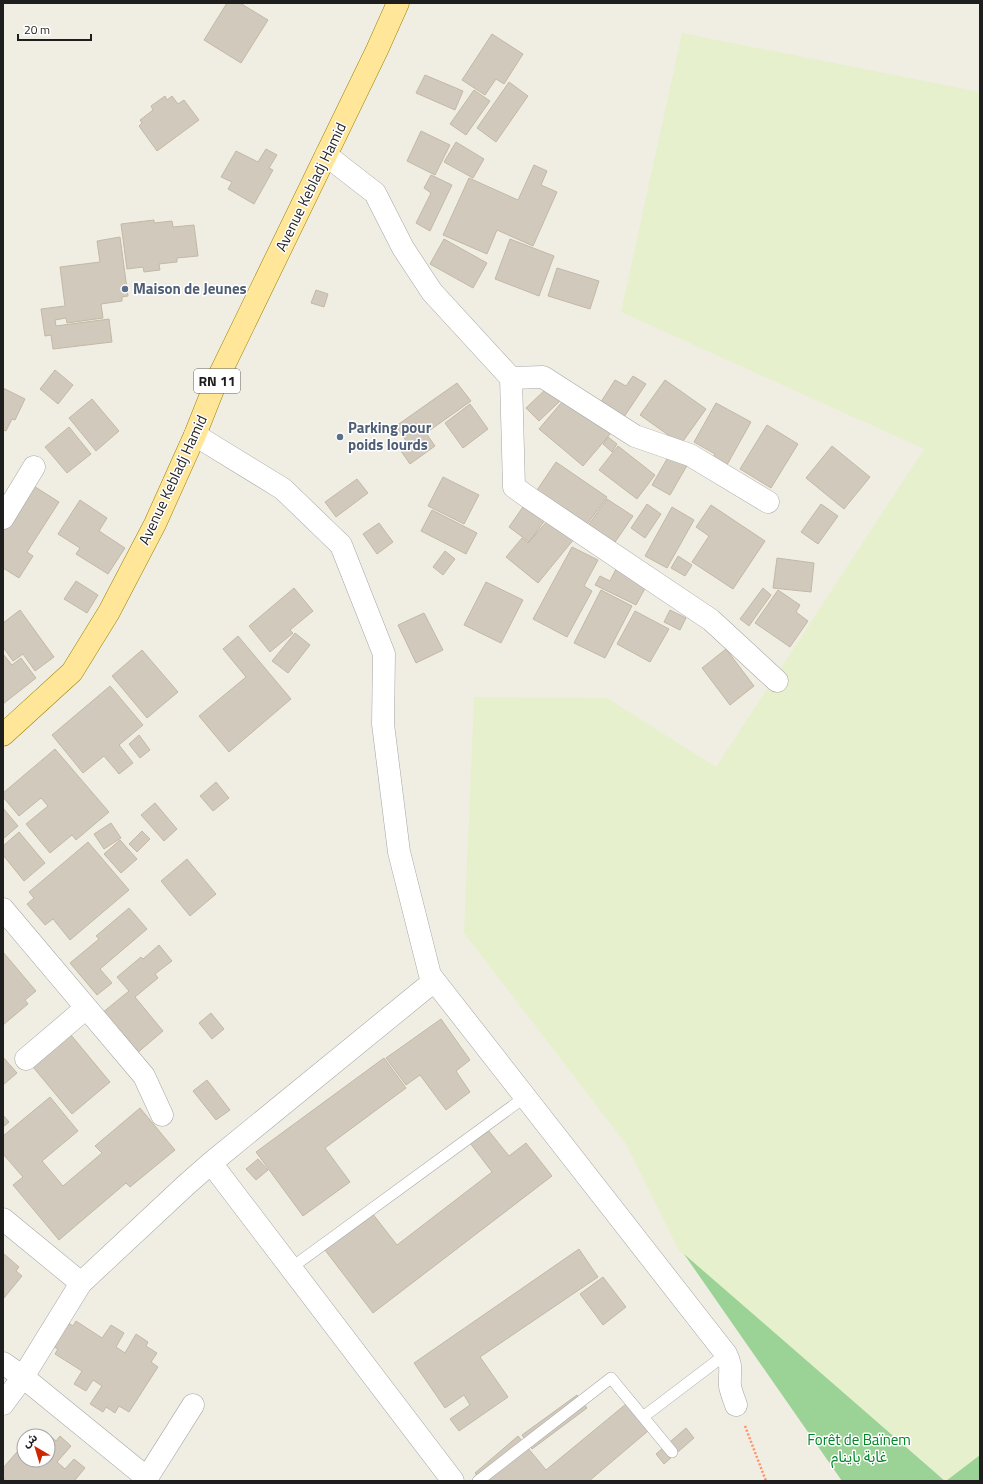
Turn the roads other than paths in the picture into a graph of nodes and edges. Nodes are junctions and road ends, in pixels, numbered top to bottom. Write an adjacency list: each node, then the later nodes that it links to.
1 (398, 3): 2 (main road, Avenue Kebladj Hamid / RN 11)
2 (326, 156): 3 (street); 4 (main road, Avenue Kebladj Hamid / RN 11)
3 (511, 378): 6 (street); 8 (street)
4 (195, 435): 9 (main road, Avenue Kebladj Hamid / RN 11); 11 (street)
5 (34, 467): 7 (street)
6 (768, 502)
7 (3, 518)
8 (777, 682)
9 (3, 735)
10 (3, 909): 12 (street)
11 (434, 981): 14 (street); 16 (street)
12 (86, 1008): 13 (street); 15 (street)
13 (26, 1060)
14 (525, 1097): 18 (lane); 20 (street)
15 (162, 1116)
16 (211, 1162): 18 (street); 19 (street)
17 (3, 1219): 19 (street)
18 (291, 1268): 29 (street)
19 (80, 1283): 22 (street)
20 (726, 1354): 24 (street); 26 (lane)
21 (3, 1363): 22 (street)
22 (23, 1377): 23 (street); 28 (street)
23 (3, 1404)
24 (736, 1404)
25 (193, 1405): 28 (street)
26 (643, 1418): 27 (lane); 30 (lane)
27 (672, 1452)
28 (146, 1480)
29 (453, 1481)
30 (478, 1481)

